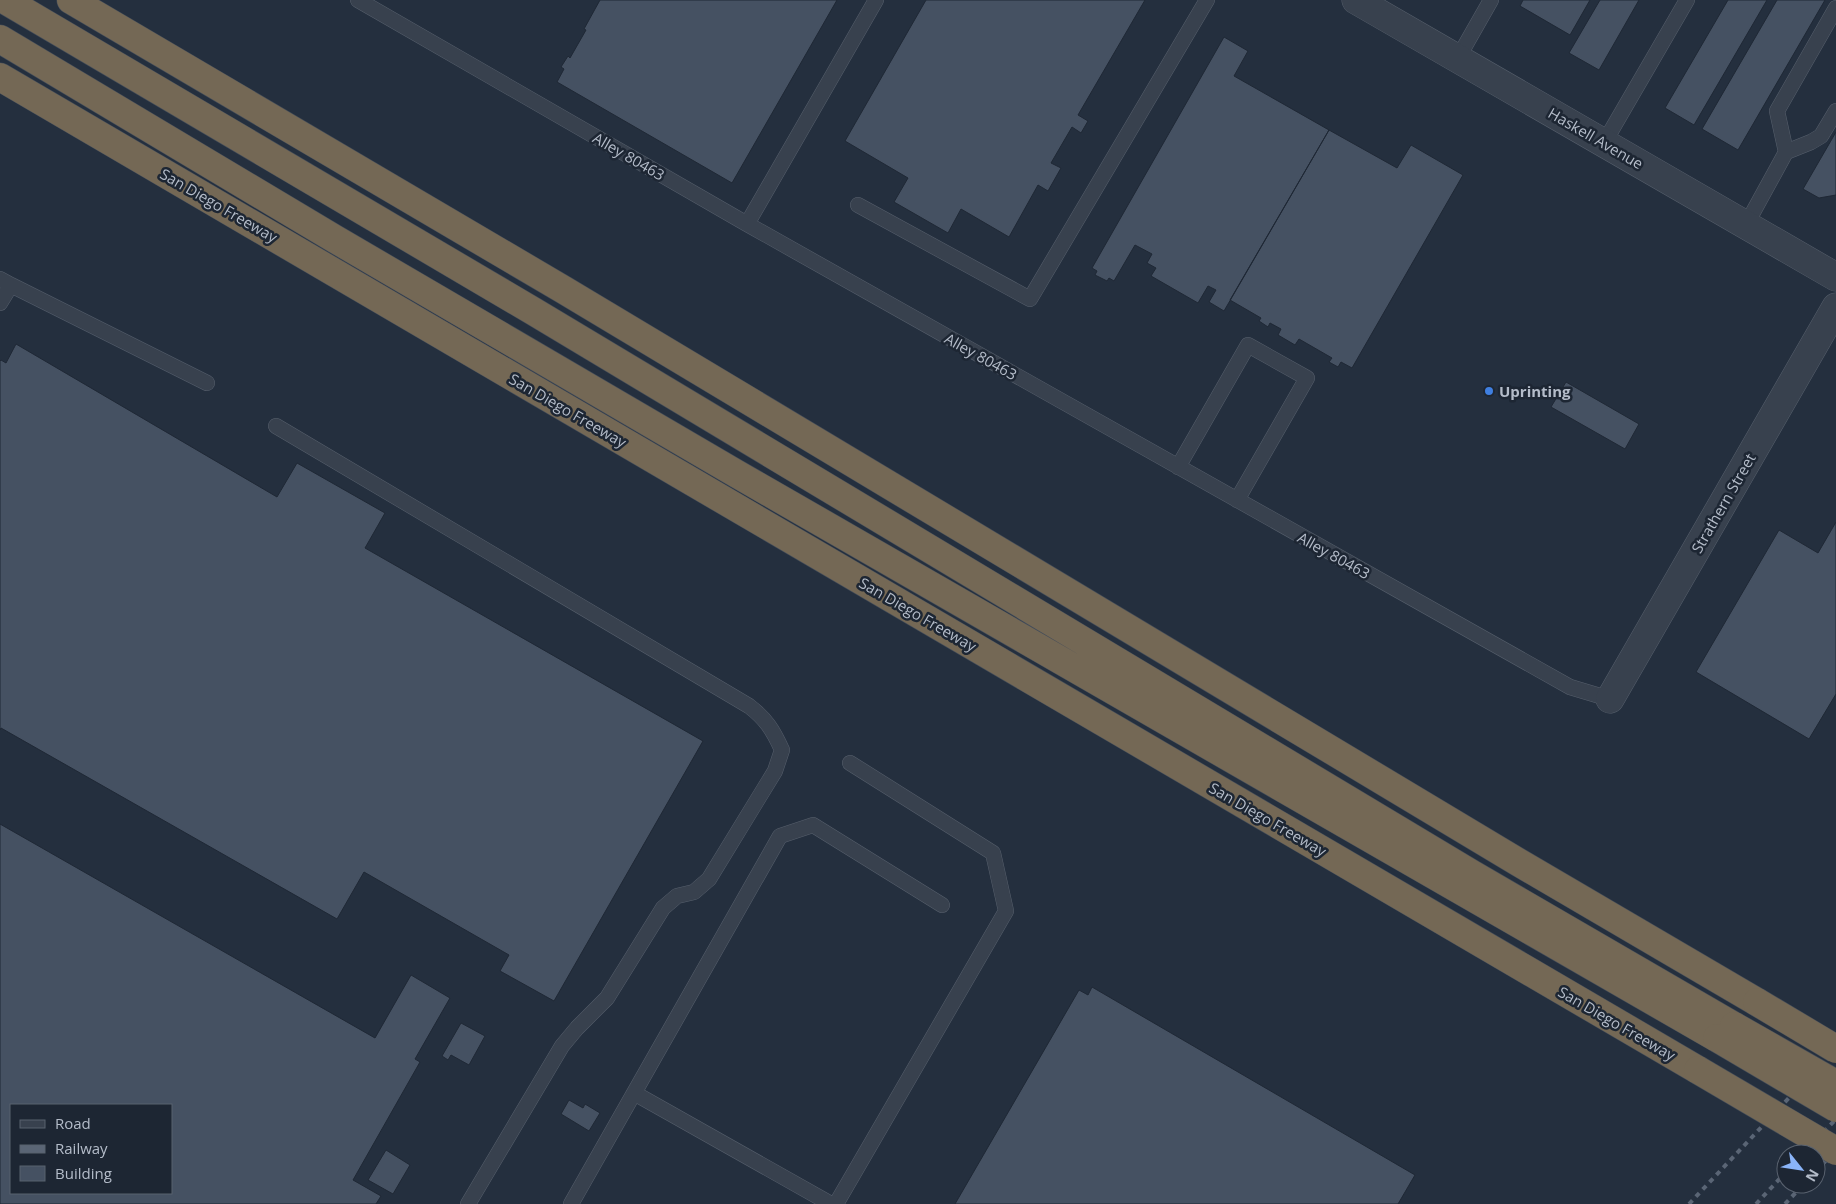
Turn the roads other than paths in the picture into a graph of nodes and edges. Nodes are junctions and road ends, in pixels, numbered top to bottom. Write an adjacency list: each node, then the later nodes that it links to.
1 (5, 0): 30 (highway)
2 (71, 0): 31 (highway, bridge)
3 (358, 0): 17 (lane, Alley 80463)
4 (876, 0): 17 (lane)
5 (1207, 0): 16 (lane)
6 (1356, 0): 11 (street, Haskell Avenue)
7 (1491, 0): 11 (lane)
8 (1688, 0): 14 (lane)
9 (1836, 8): 15 (lane)
10 (0, 39): 30 (highway)
11 (1458, 58): 14 (street, Haskell Avenue)
12 (0, 77): 35 (highway, San Diego Freeway, bridge)
13 (1836, 111): 15 (lane)
14 (1604, 143): 18 (street, Haskell Avenue)
15 (1786, 152): 18 (lane)
16 (858, 205)
17 (747, 224): 25 (lane, Alley 80463)
18 (1746, 225): 19 (street, Haskell Avenue)
19 (1836, 277)
20 (6, 282): 21 (lane); 23 (lane)
21 (0, 303)
22 (1836, 307): 27 (street, Strathern Street)
23 (207, 383)
24 (276, 426): 36 (lane)
25 (1178, 467): 26 (lane, Alley 80463); 26 (lane)
26 (1237, 500): 27 (lane, Alley 80463)
27 (1610, 699)
28 (850, 763): 39 (lane)
29 (942, 905): 33 (lane)
30 (1726, 1032): 32 (highway, bridge); 34 (highway, bridge)
31 (1836, 1049)
32 (1836, 1084)
33 (634, 1093): 37 (lane); 38 (lane)
34 (1836, 1108)
35 (1836, 1151)
36 (468, 1204)
37 (571, 1204)
38 (831, 1204)
39 (836, 1204)

